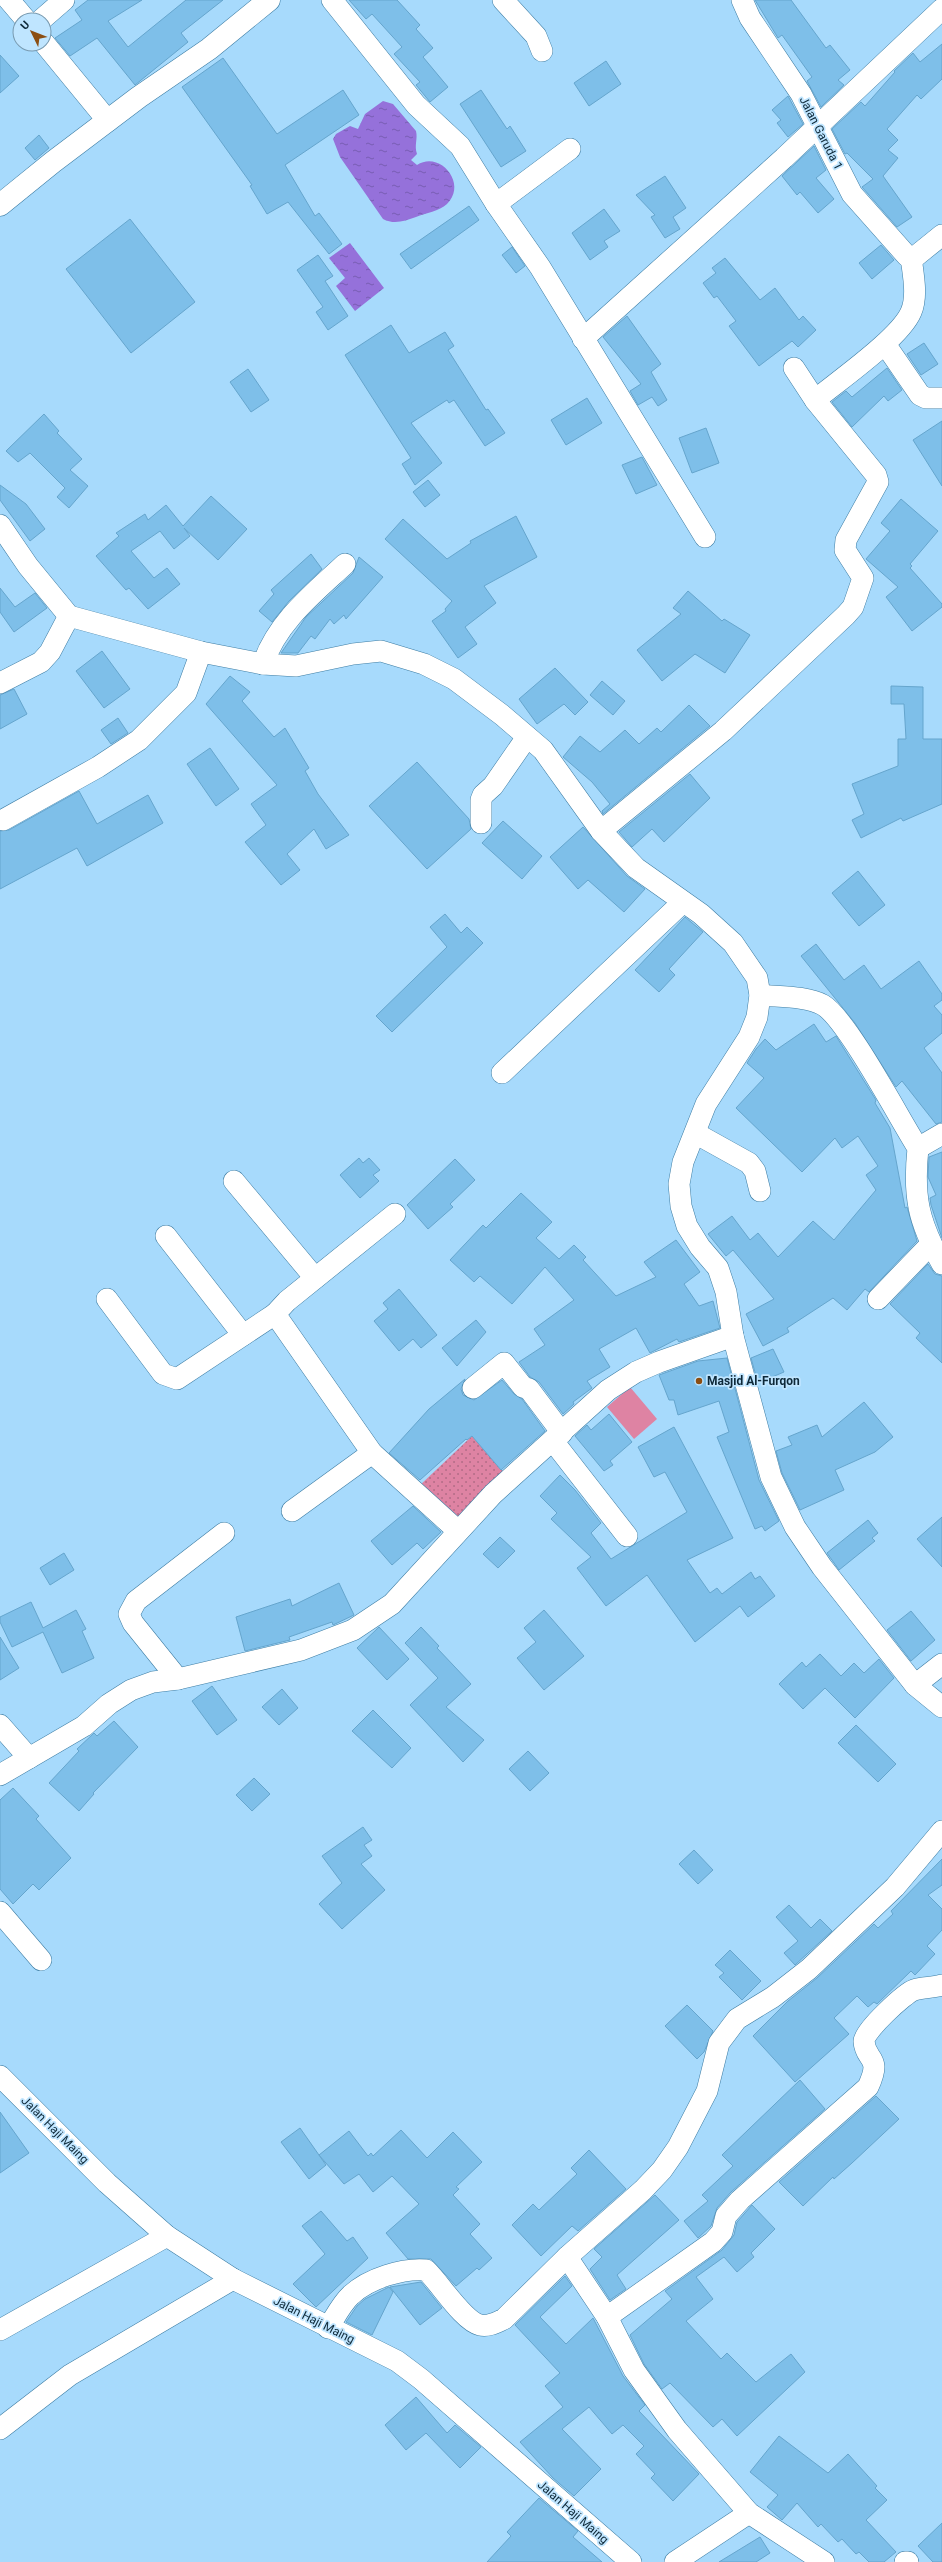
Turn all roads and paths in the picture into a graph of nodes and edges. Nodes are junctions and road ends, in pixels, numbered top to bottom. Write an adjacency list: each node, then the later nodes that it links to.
1 (9, 0): 8 (street)
2 (64, 0): 9 (street)
3 (332, 0): 15 (street)
4 (503, 0): 10 (street)
5 (742, 0): 13 (street, Jalan Garuda 1)
6 (258, 4): 12 (street)
7 (942, 9): 13 (street)
8 (19, 12)
9 (50, 12)
10 (542, 51)
11 (51, 52): 12 (street)
12 (108, 121): 16 (street)
13 (818, 125): 18 (street, Jalan Garuda 1); 19 (street)
14 (570, 149): 15 (street)
15 (496, 204): 19 (street)
16 (0, 205)
17 (942, 235): 18 (street)
18 (913, 257): 20 (street)
19 (583, 339): 25 (street)
20 (885, 344): 22 (street); 23 (street)
21 (794, 368): 23 (street)
22 (942, 398)
23 (815, 400): 34 (street)
24 (0, 525): 27 (street)
25 (705, 537)
26 (345, 564): 29 (street)
27 (69, 616): 28 (street); 30 (street)
28 (201, 652): 29 (street); 32 (street)
29 (263, 664): 31 (street)
30 (0, 683)
31 (528, 737): 33 (street); 34 (street)
32 (3, 820)
33 (481, 823)
34 (601, 831): 35 (street)
35 (683, 902): 36 (street); 37 (street)
36 (760, 995): 38 (street); 40 (street)
37 (502, 1073)
38 (695, 1133): 42 (street); 52 (street)
39 (942, 1134): 40 (street)
40 (918, 1148): 45 (street)
41 (234, 1181): 47 (street)
42 (760, 1192)
43 (395, 1214): 47 (street)
44 (166, 1236): 51 (street)
45 (931, 1244): 46 (street); 49 (street)
46 (942, 1264)
47 (316, 1278): 50 (street)
48 (108, 1299): 51 (street)
49 (878, 1299)
50 (275, 1314): 51 (street); 55 (street)
51 (243, 1335)
52 (733, 1336): 54 (street); 62 (street)
53 (473, 1388): 54 (street)
54 (558, 1437): 57 (street); 59 (street)
55 (372, 1453): 56 (street); 57 (street)
56 (292, 1511)
57 (458, 1531): 61 (street)
58 (224, 1533): 61 (street)
59 (627, 1536)
60 (942, 1664): 62 (street)
61 (178, 1679): 65 (street)
62 (915, 1685): 63 (street)
63 (942, 1707)
64 (0, 1726): 65 (street)
65 (29, 1758): 66 (street)
66 (0, 1775)
67 (942, 1831): 73 (street)
68 (0, 1912): 69 (street)
69 (41, 1960)
70 (942, 1985): 75 (street)
71 (0, 2076): 72 (street, Jalan Haji Maing)
72 (167, 2236): 74 (street, Jalan Haji Maing); 77 (street)
73 (567, 2257): 75 (street); 76 (street)
74 (233, 2279): 76 (street, Jalan Haji Maing); 78 (street)
75 (607, 2317): 79 (street)
76 (328, 2328): 80 (street, Jalan Haji Maing)
77 (0, 2330)
78 (0, 2429)
79 (749, 2513): 81 (street); 82 (street)
80 (631, 2562)
81 (675, 2562)
82 (824, 2562)
83 (905, 2562): 84 (street)
84 (908, 2562)

